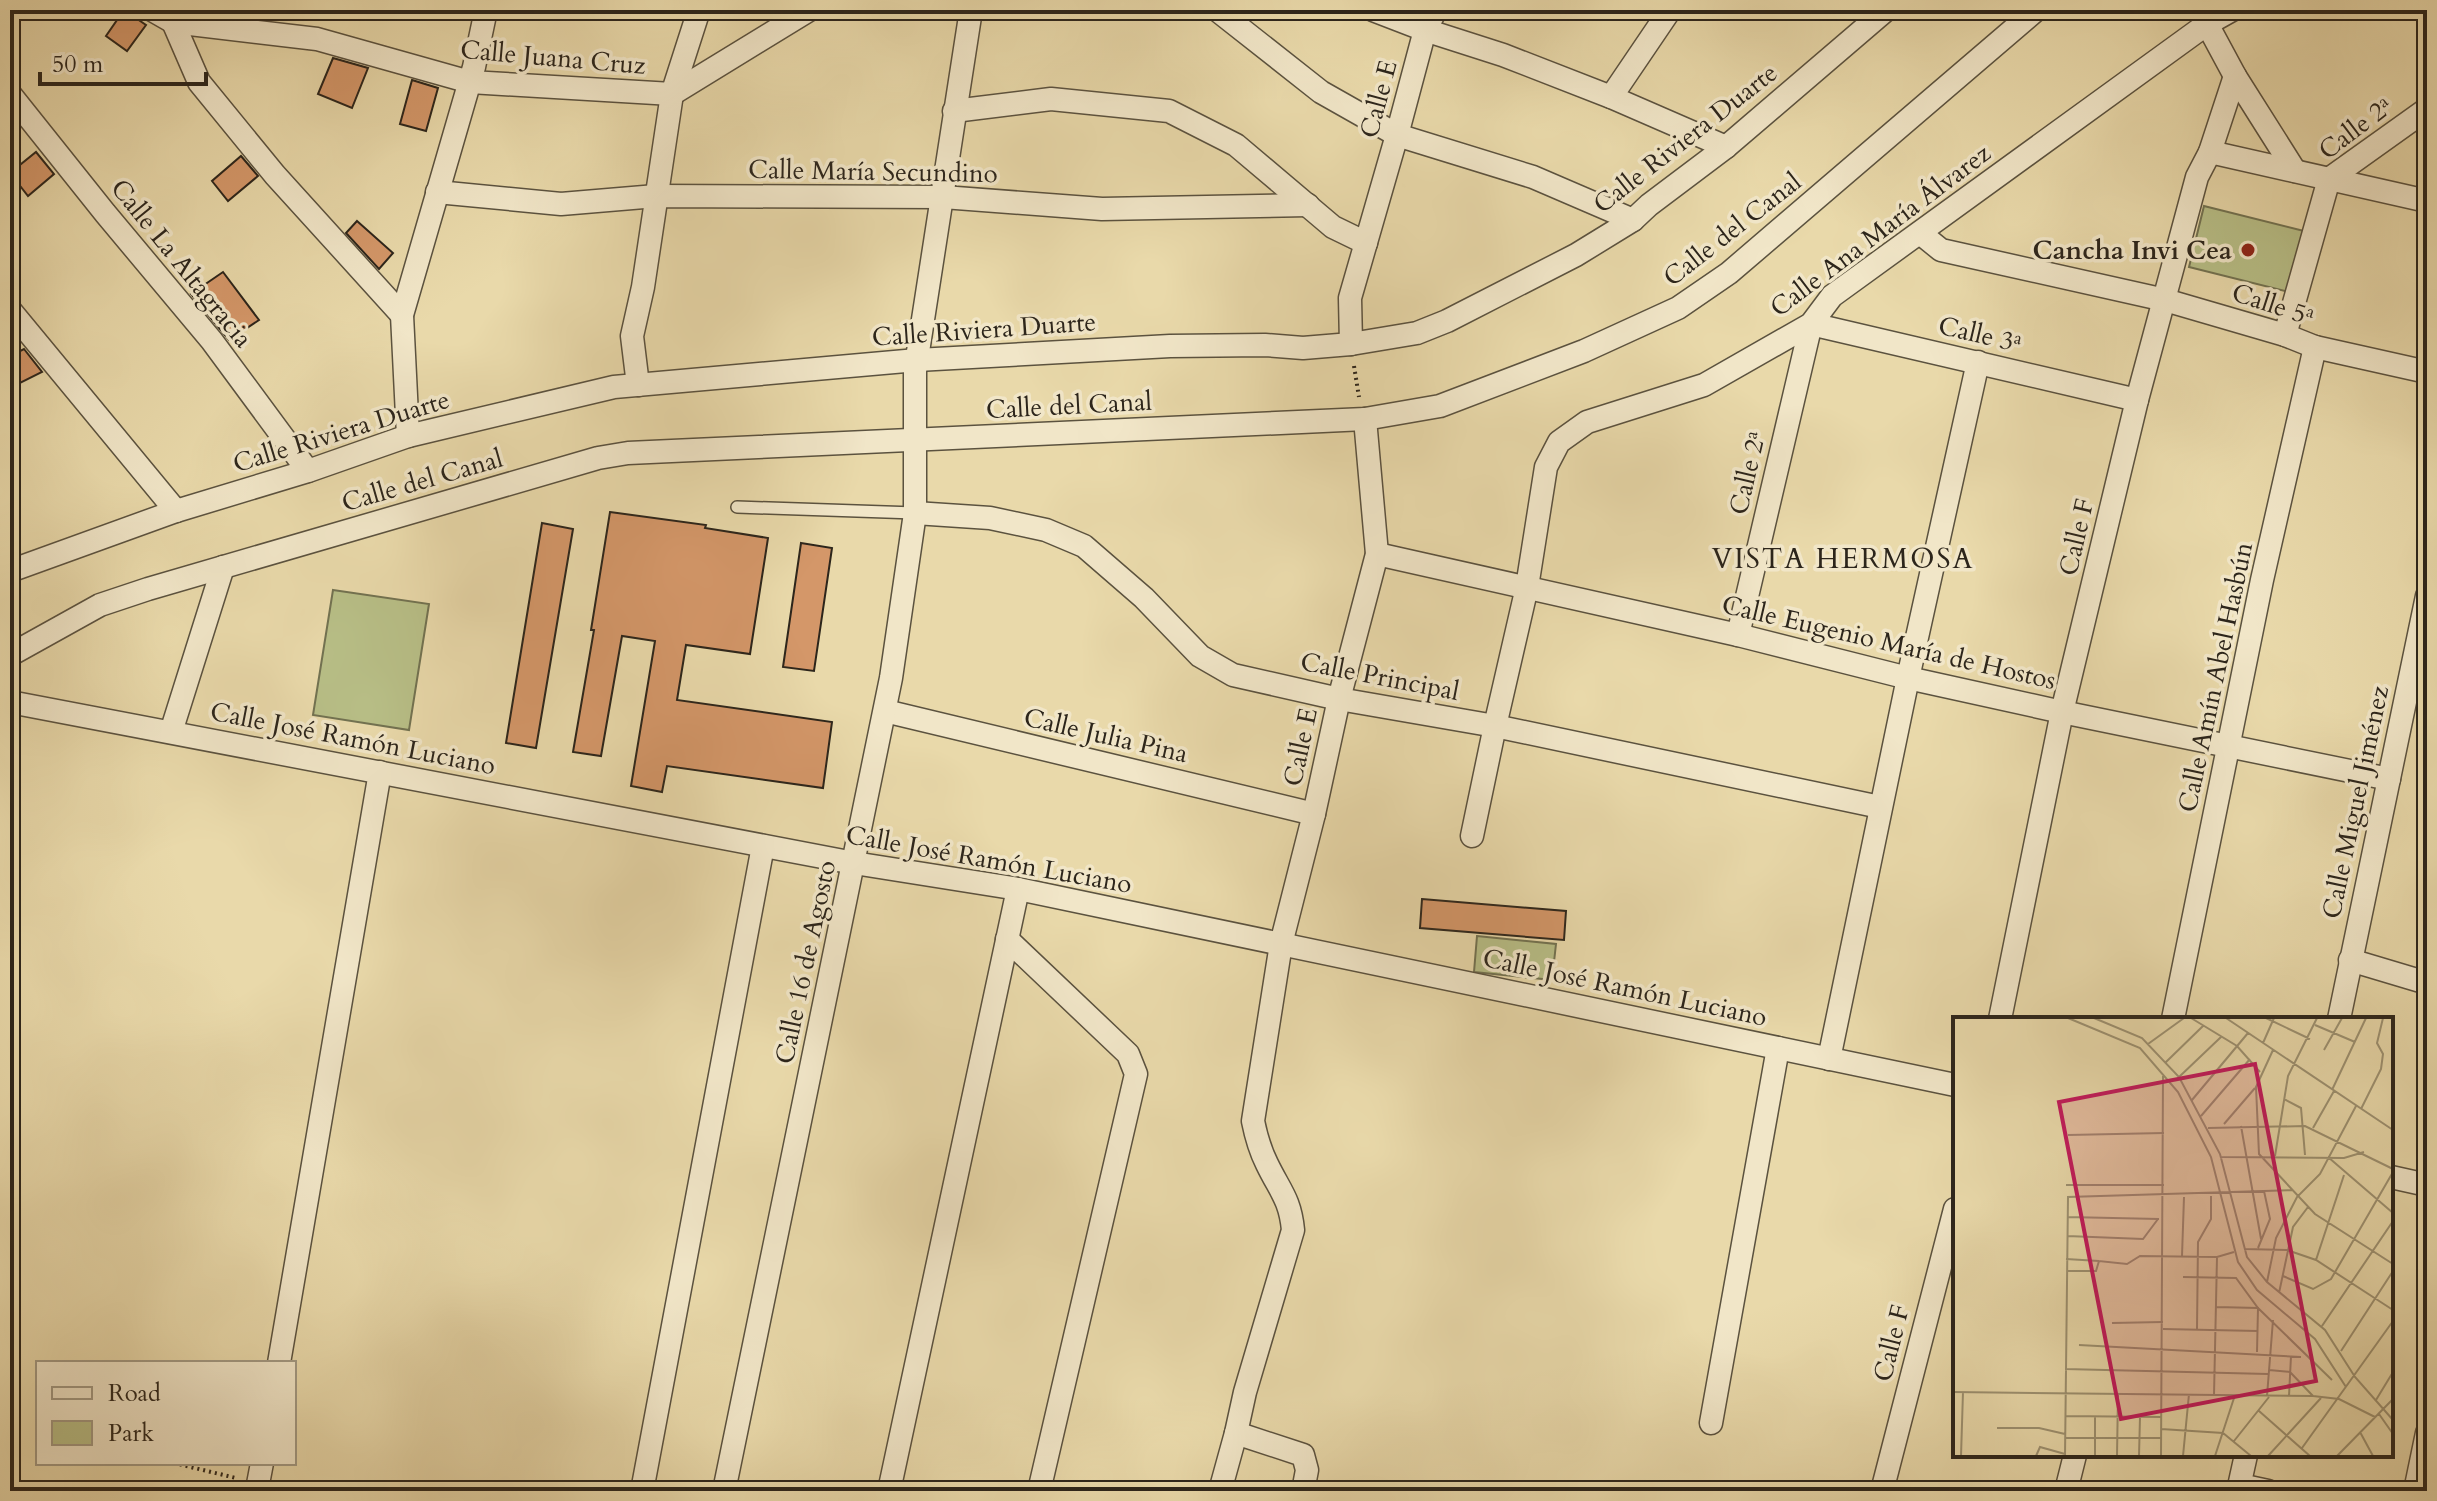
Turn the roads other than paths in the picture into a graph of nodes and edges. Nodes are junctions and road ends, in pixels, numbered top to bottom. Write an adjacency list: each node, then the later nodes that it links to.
1 (152, 10): 13 (street, Calle Juana Cruz)
2 (486, 10): 17 (street)
3 (699, 10): 19 (street)
4 (809, 10): 19 (street)
5 (971, 10): 22 (street, Calle 16 de Agosto)
6 (1217, 10): 23 (street)
7 (1373, 10): 15 (street)
8 (1436, 10): 15 (street, Calle E)
9 (1670, 10): 20 (street)
10 (1886, 10): 24 (street, Calle Riviera Duarte)
11 (2036, 10): 48 (street, Calle del Canal)
12 (2232, 10): 14 (street, Calle Ana María Álvarez)
13 (173, 22): 17 (street, Calle Juana Cruz); 38 (street)
14 (2207, 24): 16 (street); 34 (street, Calle Ana María Álvarez)
15 (1425, 30): 20 (street); 23 (street, Calle E)
16 (2235, 76): 25 (street, Calle F); 26 (street)
17 (470, 82): 19 (street, Calle Juana Cruz); 28 (street)
18 (10, 94): 51 (street, Calle La Altagracia)
19 (672, 94): 29 (street)
20 (1611, 97): 24 (street)
21 (2427, 109): 27 (street, Calle 2ª)
22 (954, 111): 30 (street, Calle 16 de Agosto); 32 (street)
23 (1397, 135): 33 (street); 35 (street, Calle E)
24 (1726, 147): 33 (street, Calle Riviera Duarte)
25 (2210, 152): 26 (street); 36 (street, Calle F)
26 (2295, 171): 27 (street)
27 (2329, 179): 31 (street); 40 (street, Calle 2ª)
28 (437, 192): 29 (street, Calle María Secundino); 38 (street)
29 (656, 196): 30 (street, Calle María Secundino); 46 (street)
30 (943, 197): 32 (street, Calle María Secundino); 44 (street, Calle 16 de Agosto)
31 (2427, 201)
32 (1308, 205): 35 (street)
33 (1633, 220): 42 (street, Calle Riviera Duarte)
34 (1920, 233): 36 (street, Calle 5ª); 39 (street, Calle Ana María Álvarez)
35 (1366, 243): 42 (street, Calle E)
36 (2165, 300): 40 (street, Calle 5ª); 47 (street, Calle F)
37 (10, 310): 53 (street)
38 (402, 315): 50 (street)
39 (1811, 324): 43 (street, Calle 3ª); 58 (street, Calle Ana María Álvarez); 60 (street, Calle 2ª)
40 (2285, 335): 41 (street, Calle 5ª)
41 (2315, 347): 45 (street, Calle 5ª); 69 (street, Calle Amín Abel Hasbún)
42 (1351, 350): 44 (street, Calle Riviera Duarte)
43 (1978, 362): 47 (street, Calle 3ª); 62 (street)
44 (916, 365): 46 (street, Calle Riviera Duarte); 49 (street, Calle 16 de Agosto)
45 (2427, 372)
46 (638, 385): 50 (street, Calle Riviera Duarte)
47 (2137, 400): 66 (street, Calle F)
48 (1365, 419): 49 (street, Calle del Canal); 55 (street, Calle E)
49 (916, 435): 54 (street, Calle 16 de Agosto); 56 (street, Calle del Canal)
50 (408, 436): 51 (street, Calle Riviera Duarte)
51 (308, 471): 53 (street, Calle Riviera Duarte)
52 (737, 507): 54 (lane)
53 (176, 511): 57 (street, Calle Riviera Duarte)
54 (915, 513): 63 (street, Calle Principal); 65 (street, Calle 16 de Agosto)
55 (1377, 554): 58 (street, Calle Eugenio María de Hostos); 63 (street, Calle E)
56 (223, 567): 61 (street, Calle del Canal); 68 (street)
57 (10, 571)
58 (1527, 587): 60 (street, Calle Eugenio María de Hostos); 67 (street, Calle Ana María Álvarez)
59 (2425, 612): 71 (street, Calle Miguel Jiménez)
60 (1738, 635): 62 (street, Calle Eugenio María de Hostos)
61 (10, 655)
62 (1908, 678): 66 (street, Calle Eugenio María de Hostos); 72 (street)
63 (1339, 699): 67 (street, Calle Principal); 73 (street, Calle E)
64 (10, 702): 68 (street, Calle José Ramón Luciano)
65 (885, 711): 73 (street, Calle Julia Pina); 76 (street, Calle 16 de Agosto)
66 (2062, 712): 69 (street, Calle Eugenio María de Hostos); 82 (street, Calle F)
67 (1495, 726): 72 (street, Calle Principal); 74 (street, Calle Ana María Álvarez)
68 (171, 732): 70 (street, Calle José Ramón Luciano)
69 (2229, 746): 71 (street, Calle Eugenio María de Hostos); 83 (street, Calle Amín Abel Hasbún)
70 (380, 772): 75 (street, Calle José Ramón Luciano); 91 (street)
71 (2389, 779): 80 (street, Calle Miguel Jiménez)
72 (1880, 807): 86 (street)
73 (1314, 814): 79 (street, Calle E)
74 (1472, 836)
75 (763, 846): 76 (street, Calle José Ramón Luciano); 98 (street)
76 (854, 863): 77 (street, Calle José Ramón Luciano); 99 (street, Calle 16 de Agosto)
77 (1018, 889): 78 (street); 79 (street, Calle José Ramón Luciano)
78 (1007, 939): 100 (street); 101 (street)
79 (1281, 944): 85 (street, Calle José Ramón Luciano); 93 (street, Calle E)
80 (2350, 960): 81 (street); 84 (street, Calle Miguel Jiménez)
81 (2427, 983)
82 (2000, 1017)
83 (2173, 1017)
84 (2339, 1017)
85 (1778, 1048): 86 (street, Calle José Ramón Luciano); 92 (street)
86 (1829, 1059): 87 (street, Calle José Ramón Luciano)
87 (1953, 1085)
88 (2393, 1177): 89 (street)
89 (2427, 1185)
90 (1953, 1217): 104 (street, Calle F)
91 (279, 1361)
92 (1711, 1423)
93 (1236, 1433): 102 (street, Calle E); 103 (street)
94 (2427, 1433): 107 (street)
95 (2074, 1457): 105 (street)
96 (2246, 1457): 97 (street)
97 (2239, 1488): 106 (street)
98 (642, 1491)
99 (724, 1491)
100 (889, 1491)
101 (1039, 1491)
102 (1220, 1491)
103 (1303, 1491)
104 (1882, 1491)
105 (2066, 1491)
106 (2268, 1491)
107 (2415, 1491)

